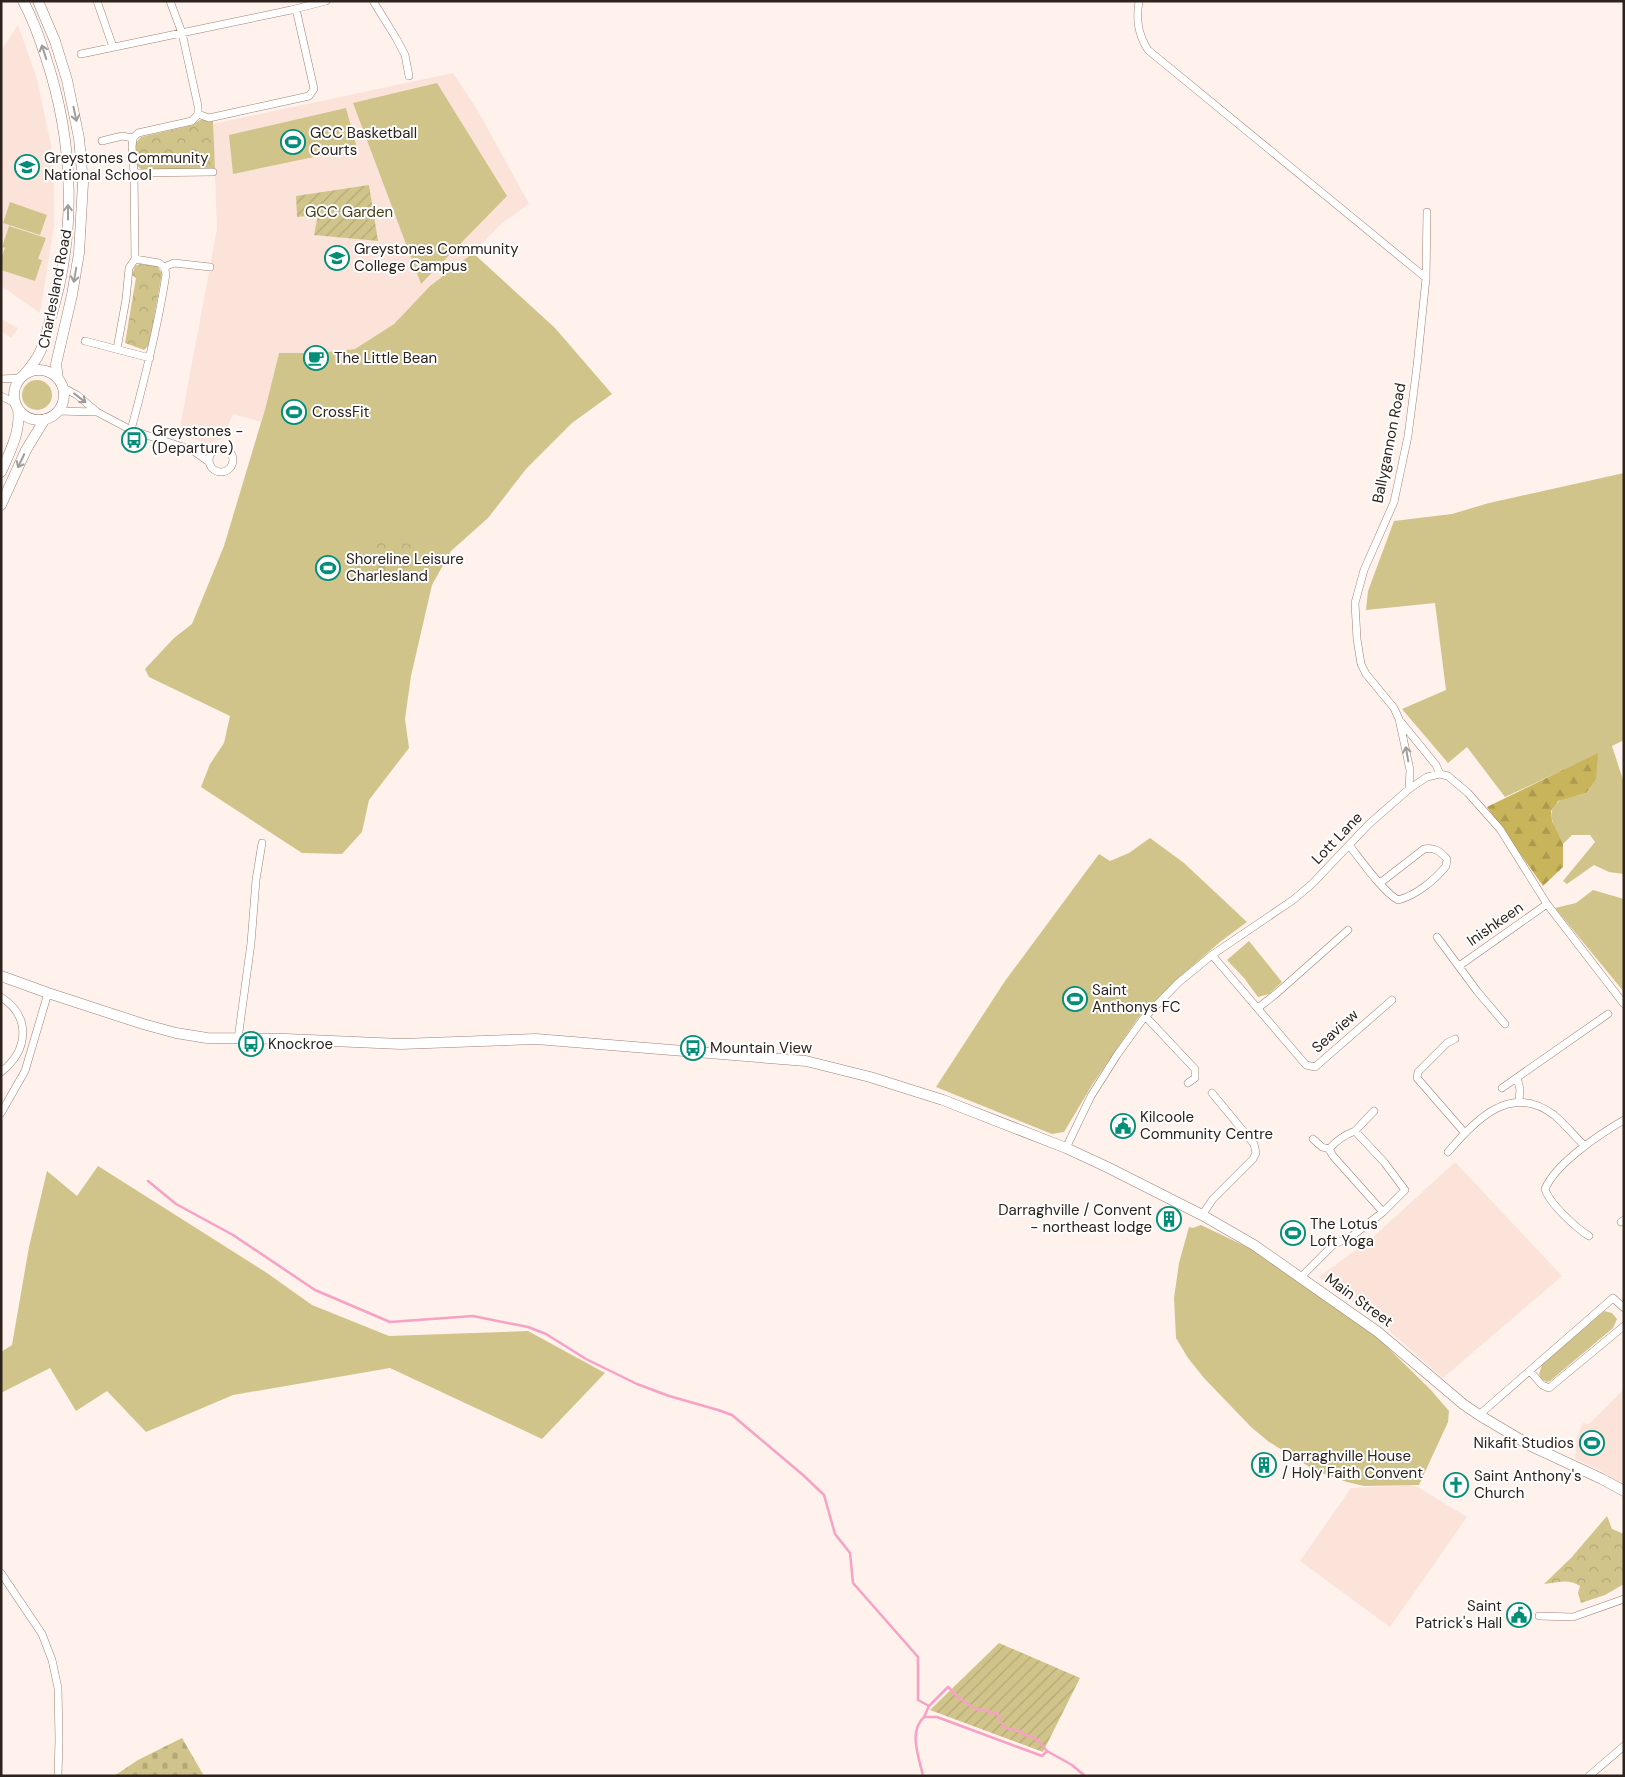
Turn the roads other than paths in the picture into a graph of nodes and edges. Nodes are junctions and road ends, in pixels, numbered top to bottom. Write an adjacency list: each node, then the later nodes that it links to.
1 (23, 1): 26 (main road, Charlesland Road, one-way to 1)
2 (38, 1): 28 (main road, Charlesland Road, one-way to 28)
3 (97, 1): 10 (street)
4 (170, 1): 9 (street)
5 (326, 1): 8 (street)
6 (373, 1): 12 (street)
7 (1139, 1): 22 (street)
8 (296, 9): 9 (street); 13 (street)
9 (182, 33): 10 (street); 13 (street)
10 (113, 47): 11 (street)
11 (81, 54)
12 (409, 76)
13 (198, 114): 14 (street)
14 (133, 138): 15 (street); 17 (street)
15 (102, 140)
16 (213, 172): 17 (street)
17 (134, 173): 19 (street)
18 (1427, 212): 22 (street, Ballygannon Road)
19 (135, 259): 20 (street); 24 (street)
20 (164, 267): 21 (street); 25 (street)
21 (210, 267)
22 (1426, 278): 40 (street, Ballygannon Road)
23 (85, 341): 24 (street)
24 (117, 349): 25 (street)
25 (150, 358): 34 (street)
26 (22, 376): 27 (street); 28 (main road); 30 (main road)
27 (1, 379)
28 (60, 383): 31 (main road); 32 (street, one-way to 32)
29 (1, 396): 30 (street)
30 (17, 406): 33 (main road); 38 (main road)
31 (57, 411): 32 (street); 33 (main road)
32 (97, 412): 34 (street)
33 (45, 419): 39 (main road, one-way to 39)
34 (131, 430): 35 (street)
35 (192, 450): 36 (street); 37 (street)
36 (213, 450): 37 (street); 37 (street)
37 (208, 462)
38 (1, 472)
39 (1, 505)
40 (1400, 719): 41 (street, Ballygannon Road); 42 (street, Ballygannon Road, one-way to 40)
41 (1440, 774): 42 (street, Lott Lane); 46 (street)
42 (1409, 789): 44 (street, Lott Lane)
43 (262, 843): 60 (street)
44 (1349, 845): 45 (street); 49 (street, Lott Lane)
45 (1380, 883): 45 (street)
46 (1547, 904): 50 (street, Inishkeen); 55 (street)
47 (1348, 930): 56 (street)
48 (1437, 938): 50 (street, Inishkeen)
49 (1212, 954): 56 (street, Seaview); 58 (street, Lott Lane)
50 (1459, 966): 59 (street, Inishkeen)
51 (1, 976): 52 (main road, Main Street)
52 (48, 993): 60 (main road, Main Street); 69 (street)
53 (1, 997): 62 (street)
54 (1392, 1000): 56 (street, Seaview)
55 (1624, 1004)
56 (1258, 1008)
57 (1608, 1014): 63 (street)
58 (1146, 1017): 64 (street); 75 (street, Lott Lane)
59 (1505, 1024)
60 (238, 1039): 75 (main road, Main Street)
61 (1455, 1039): 72 (street)
62 (1, 1072)
63 (1517, 1078): 65 (street); 67 (street)
64 (1188, 1083)
65 (1502, 1088)
66 (1212, 1093): 79 (street)
67 (1519, 1101): 72 (street); 74 (street)
68 (1374, 1111): 71 (street)
69 (1, 1113)
70 (1624, 1120): 74 (street)
71 (1355, 1132): 76 (street); 78 (street)
72 (1464, 1132): 77 (street)
73 (1313, 1138): 76 (street)
74 (1584, 1145): 80 (street)
75 (1066, 1148): 79 (main road, Main Street)
76 (1329, 1149): 78 (street)
77 (1448, 1152)
78 (1383, 1212): 81 (street)
79 (1202, 1215): 81 (main road, Main Street)
80 (1589, 1236)
81 (1301, 1277): 85 (main road, Main Street)
82 (1624, 1308): 84 (street)
83 (1624, 1326): 84 (street)
84 (1530, 1371): 85 (street)
85 (1479, 1415): 86 (main road, Main Street)
86 (1624, 1492)
87 (1, 1573): 91 (street)
88 (1624, 1599): 89 (street)
89 (1539, 1616)
90 (1624, 1746): 92 (street)
91 (58, 1776)
92 (1589, 1776)

